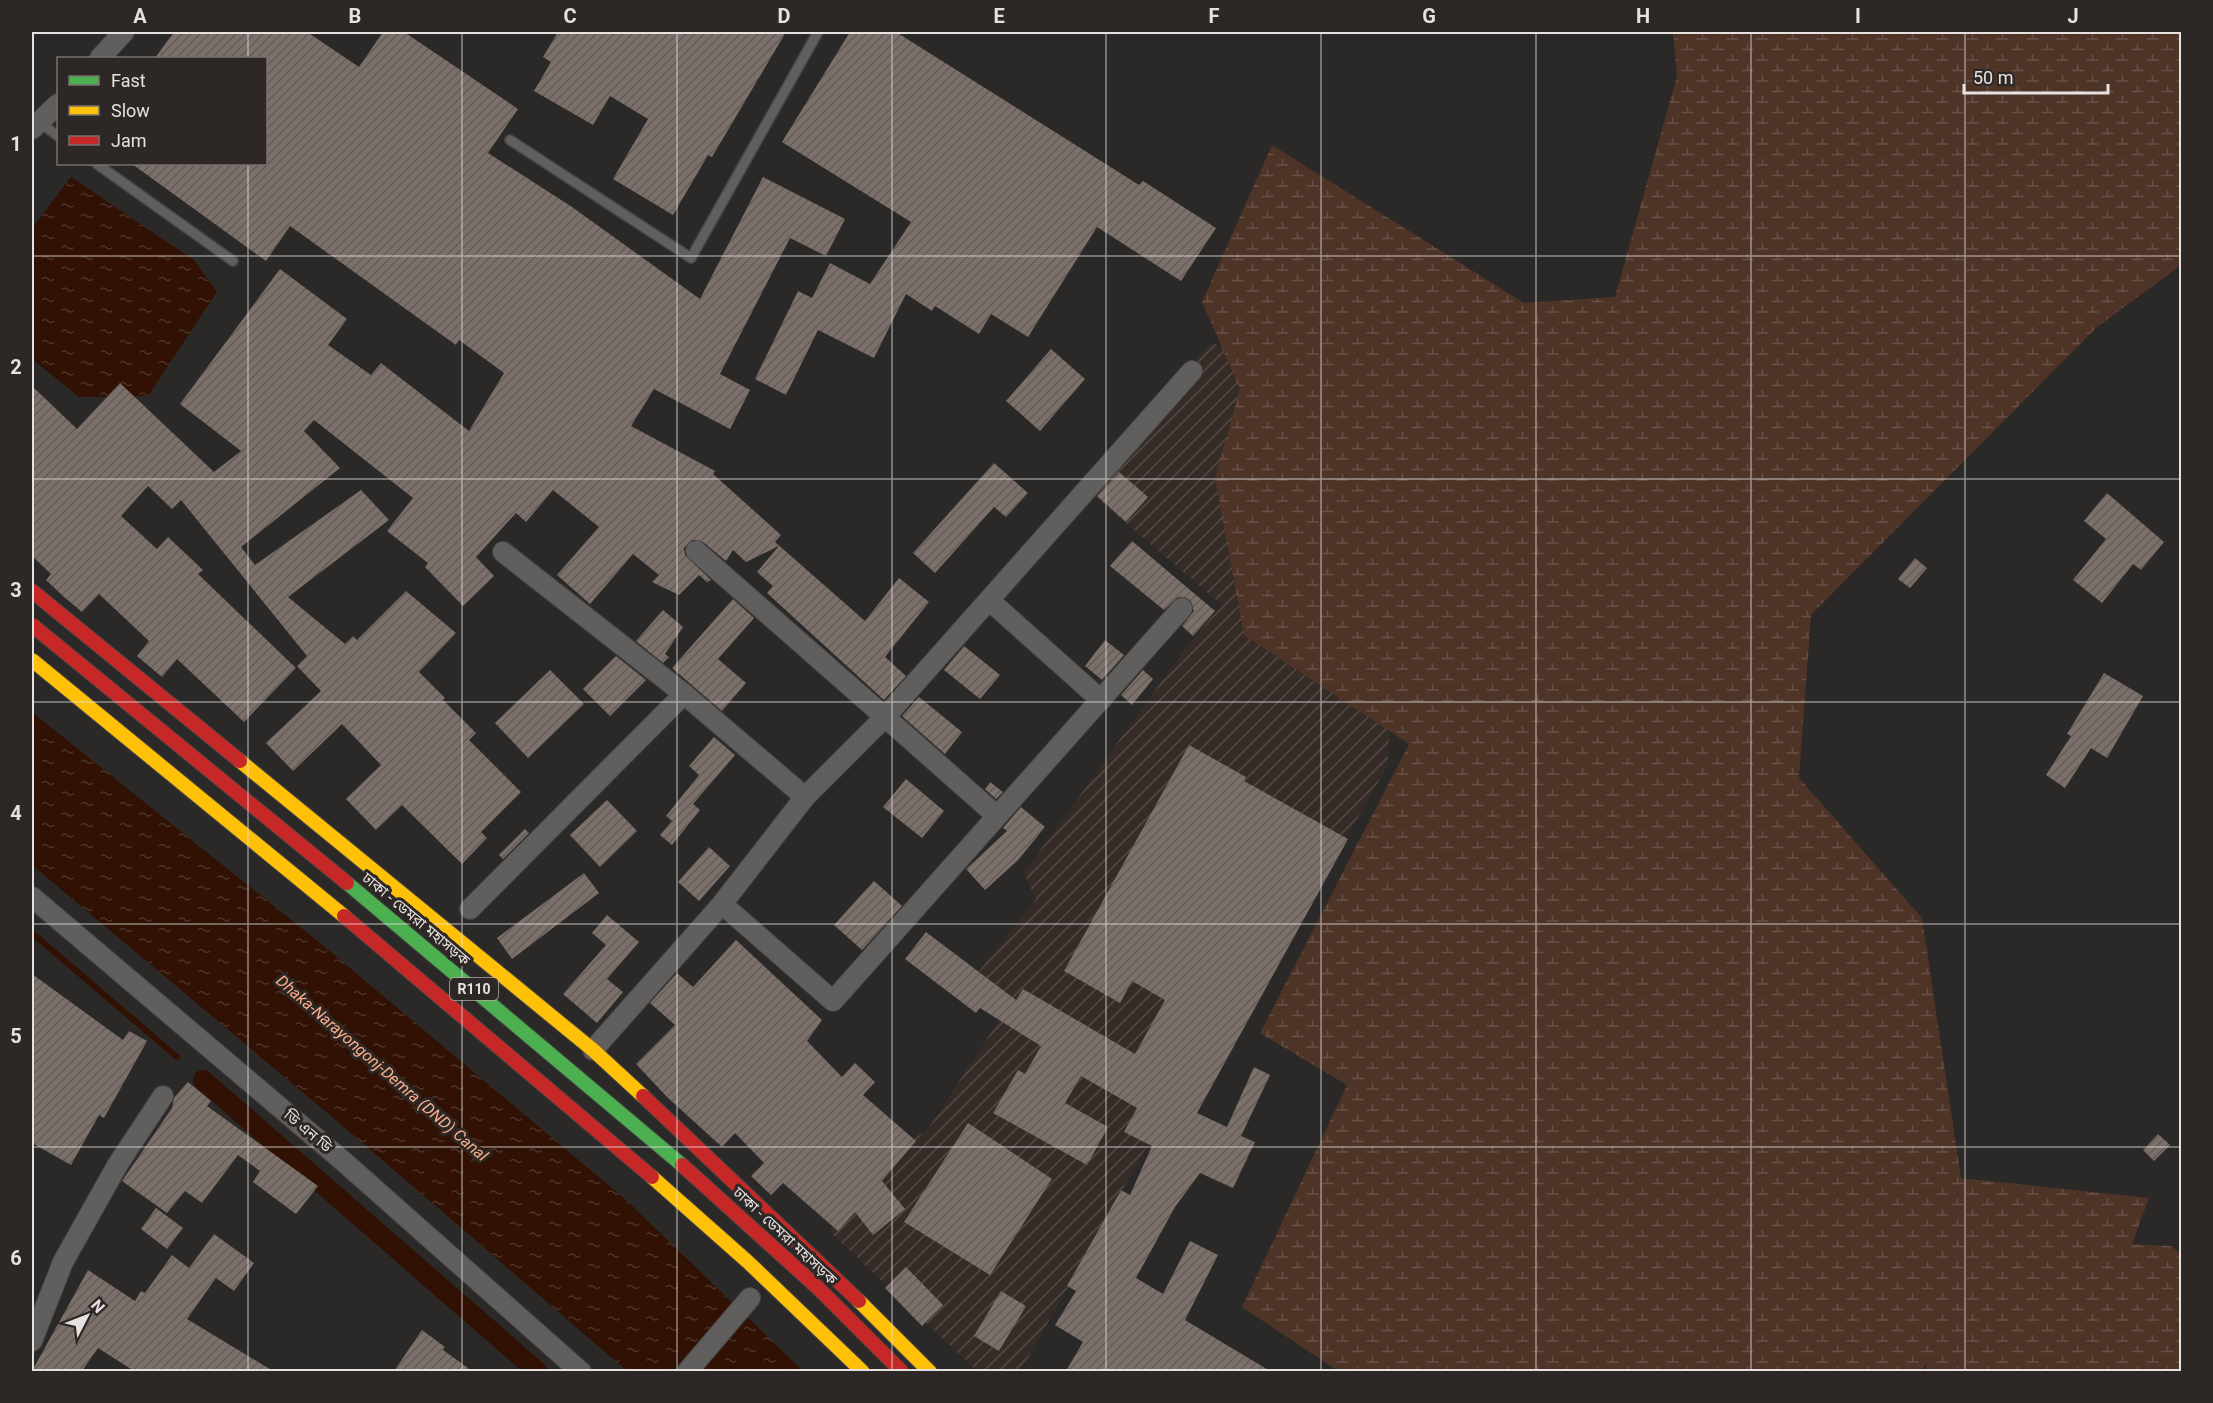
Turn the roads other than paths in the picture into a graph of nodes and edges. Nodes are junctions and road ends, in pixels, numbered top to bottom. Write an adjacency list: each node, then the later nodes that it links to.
1 (124, 32): 3 (street)
2 (818, 32): 7 (lane)
3 (101, 57)
4 (57, 105): 5 (street)
5 (35, 126): 6 (lane)
6 (57, 136)
7 (510, 140)
8 (98, 165): 9 (lane)
9 (233, 261)
10 (1192, 371): 14 (street)
11 (696, 551): 20 (street)
12 (503, 552): 18 (street)
13 (32, 591): 26 (main road)
14 (990, 601): 19 (street); 20 (street)
15 (1182, 608): 19 (street)
16 (32, 625): 33 (main road, ঢাকা - ডেমরা মহাসড়ক / R110, bridge)
17 (32, 660): 32 (main road, R110, bridge)
18 (684, 694): 21 (street); 25 (street)
19 (1101, 700): 22 (street)
20 (885, 717): 21 (street); 22 (street)
21 (805, 797): 24 (street)
22 (998, 816): 24 (street)
23 (32, 897): 30 (street, ডি এন ডি)
24 (722, 904): 26 (street)
25 (470, 909)
26 (593, 1050): 28 (main road)
27 (163, 1096): 29 (street)
28 (800, 1244): 31 (street); 34 (main road)
29 (32, 1341)
30 (580, 1371)
31 (687, 1371)
32 (863, 1371)
33 (902, 1371)
34 (930, 1371)

